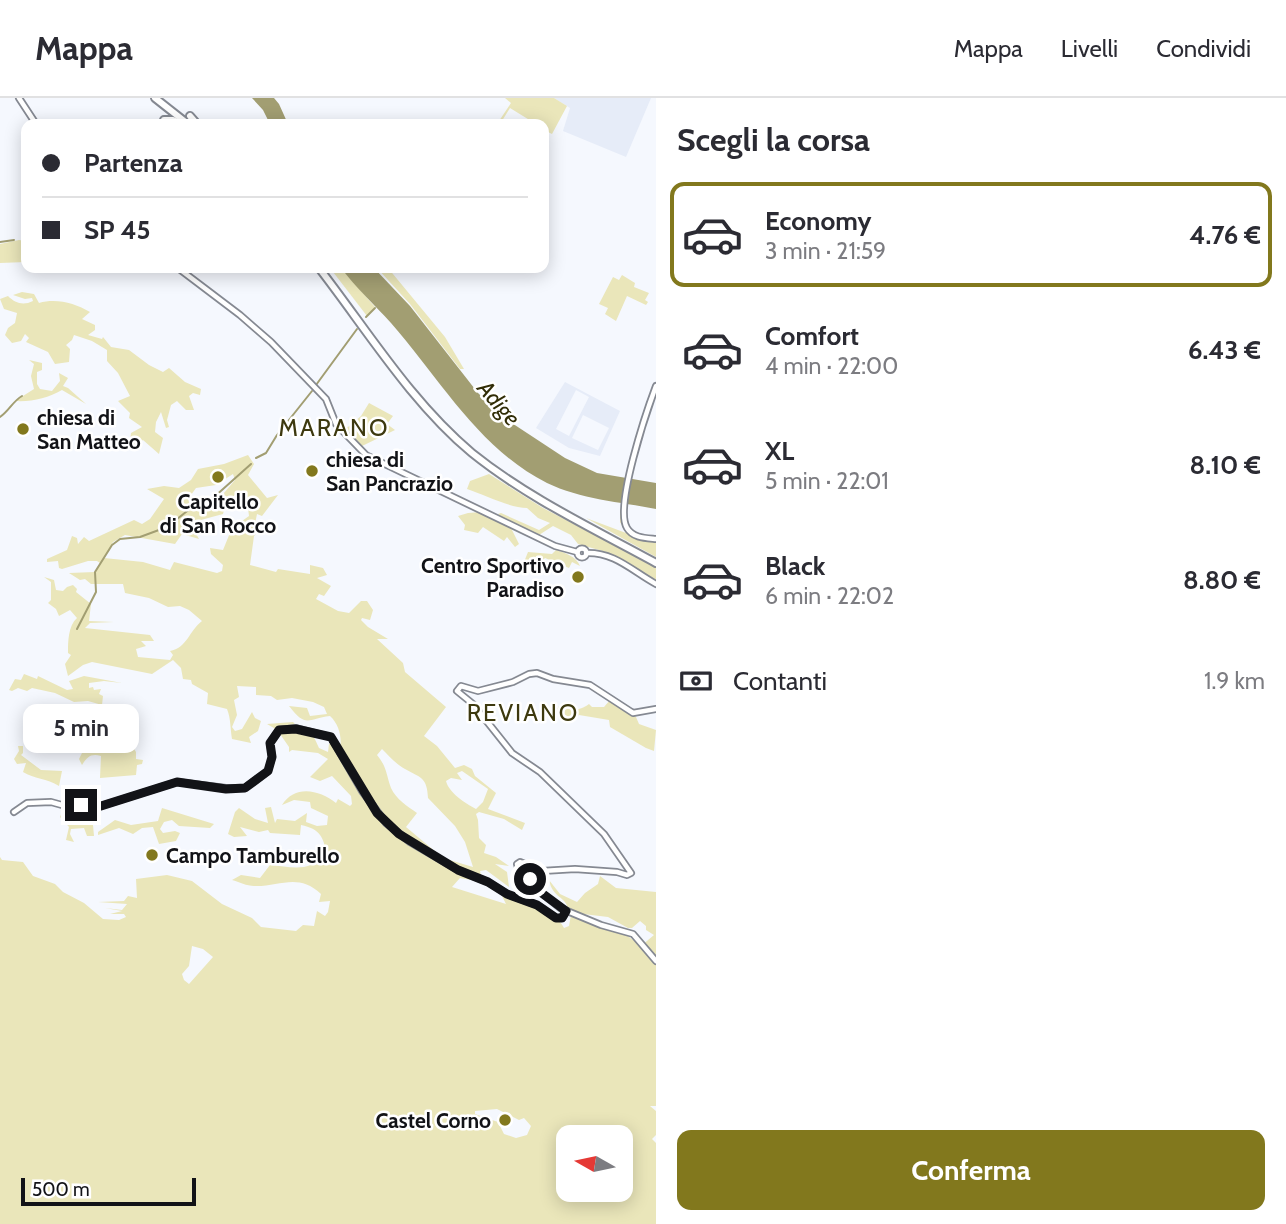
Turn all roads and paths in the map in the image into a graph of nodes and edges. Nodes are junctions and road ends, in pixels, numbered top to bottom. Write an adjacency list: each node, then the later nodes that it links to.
1 (19, 98): 3 (street)
2 (158, 98): 4 (highway)
3 (33, 119)
4 (184, 119)
5 (185, 273): 10 (street)
6 (324, 273): 9 (highway)
7 (656, 386): 8 (street)
8 (656, 539)
9 (656, 561)
10 (656, 583)
11 (656, 709): 13 (street)
12 (14, 812): 13 (street)
13 (566, 911): 14 (street)
14 (656, 961)

